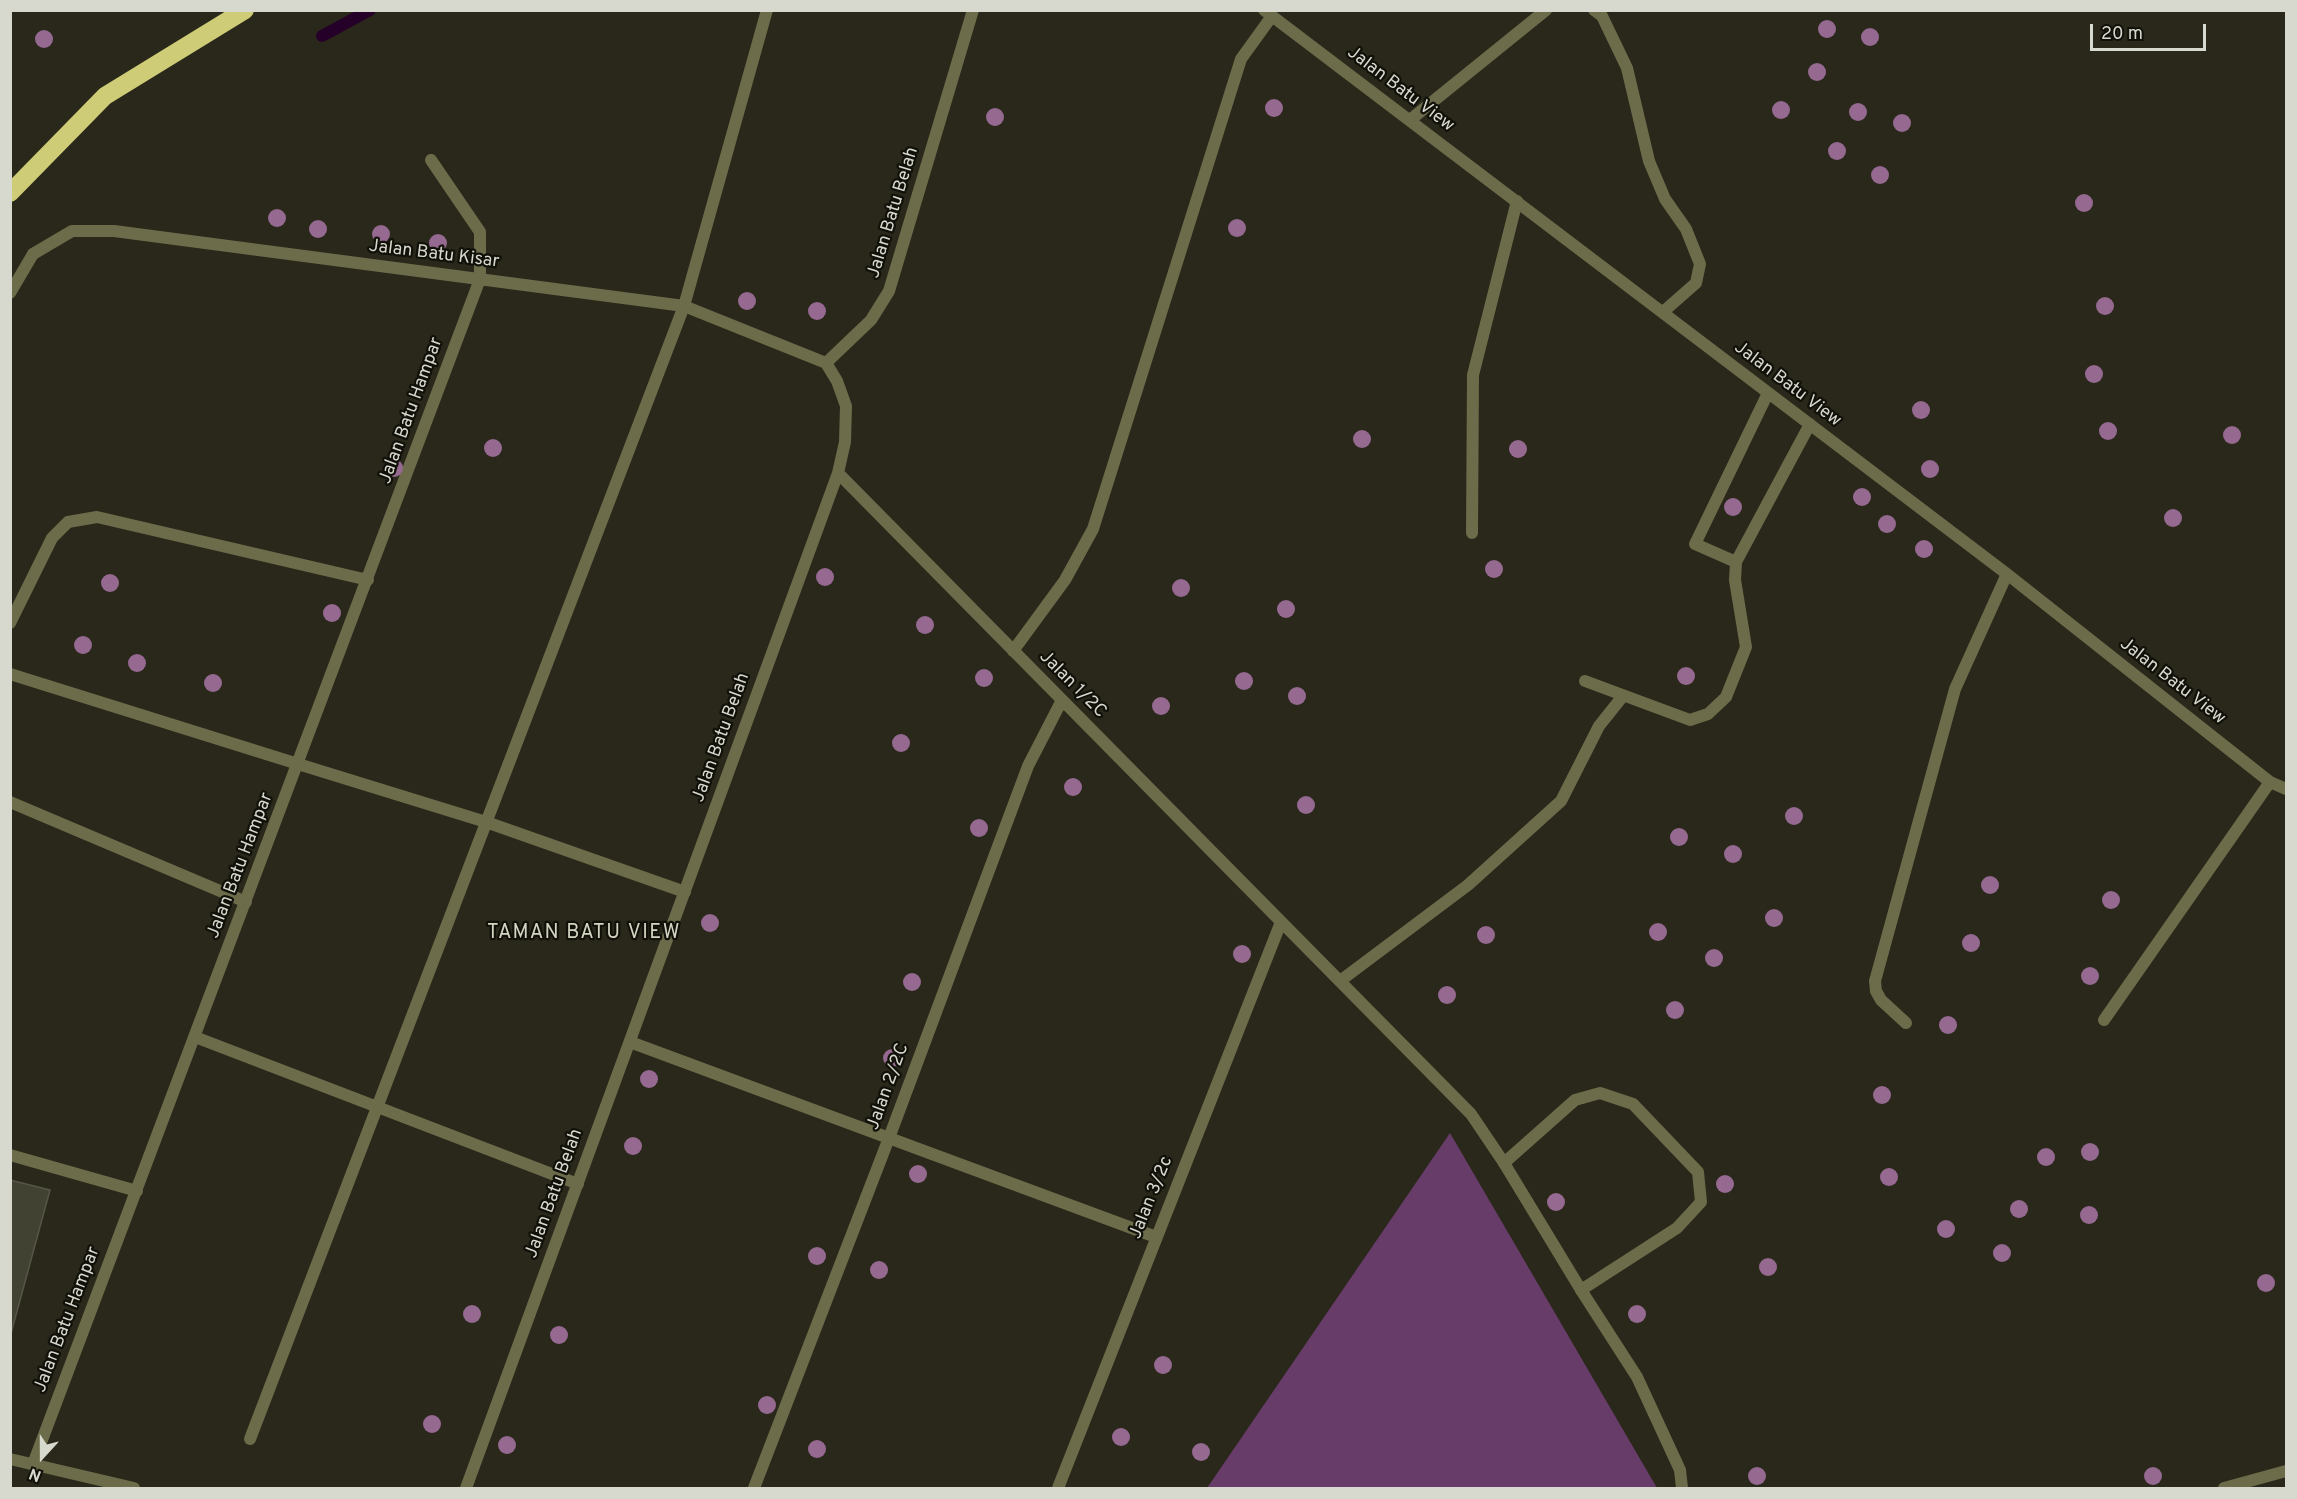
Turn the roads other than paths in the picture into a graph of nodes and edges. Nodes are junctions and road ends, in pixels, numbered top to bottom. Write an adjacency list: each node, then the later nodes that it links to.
1 (245, 10): 9 (highway)
2 (767, 10): 13 (street)
3 (973, 10): 15 (street, Jalan Batu Belah)
4 (1546, 10): 7 (street)
5 (1594, 10): 14 (street)
6 (1268, 13): 7 (street, Jalan Batu View); 24 (street)
7 (1410, 120): 10 (street, Jalan Batu View)
8 (431, 160): 11 (street)
9 (10, 193)
10 (1517, 201): 14 (street, Jalan Batu View); 19 (street)
11 (480, 279): 12 (street, Jalan Batu Kisar); 13 (street, Jalan Batu Kisar); 22 (street, Jalan Batu Hampar)
12 (10, 293)
13 (684, 306): 15 (street, Jalan Batu Kisar); 33 (street)
14 (1663, 312): 16 (street, Jalan Batu View)
15 (826, 363): 18 (street, Jalan Batu Belah)
16 (1768, 393): 17 (street, Jalan Batu View); 20 (street)
17 (1810, 424): 20 (street); 21 (street, Jalan Batu View)
18 (838, 473): 24 (street, Jalan 1/2C); 34 (street, Jalan Batu Belah)
19 (1472, 533)
20 (1736, 562): 27 (street)
21 (2007, 574): 30 (street, Jalan Batu View); 39 (street)
22 (368, 580): 23 (street); 29 (street, Jalan Batu Hampar)
23 (10, 623)
24 (1013, 651): 28 (street, Jalan 1/2C)
25 (10, 674): 29 (street)
26 (1585, 681): 27 (street)
27 (1623, 696): 37 (street)
28 (1062, 700): 36 (street, Jalan 1/2C); 43 (street, Jalan 2/2C)
29 (298, 764): 33 (street); 35 (street, Jalan Batu Hampar)
30 (2270, 782): 31 (street, Jalan Batu View); 38 (street)
31 (2286, 789)
32 (10, 802): 35 (street)
33 (486, 822): 34 (street); 42 (street)
34 (685, 892): 41 (street, Jalan Batu Belah)
35 (246, 902): 40 (street, Jalan Batu Hampar)
36 (1281, 922): 37 (street, Jalan 1/2C); 48 (street, Jalan 3/2c)
37 (1340, 981): 45 (street, Jalan 1/2C)
38 (2104, 1020)
39 (1906, 1023)
40 (195, 1037): 42 (street); 47 (street, Jalan Batu Hampar)
41 (630, 1042): 43 (street); 46 (street, Jalan Batu Belah)
42 (378, 1106): 46 (street); 50 (street)
43 (889, 1138): 48 (street); 56 (street, Jalan 2/2C)
44 (10, 1155): 47 (street)
45 (1504, 1163): 49 (street); 49 (street)
46 (578, 1184): 55 (street, Jalan Batu Belah)
47 (137, 1191): 52 (street, Jalan Batu Hampar)
48 (1156, 1238): 57 (street, Jalan 3/2c)
49 (1581, 1290): 58 (street)
50 (250, 1439)
51 (10, 1459): 52 (street)
52 (33, 1464): 54 (street)
53 (2286, 1471): 59 (street)
54 (134, 1488)
55 (466, 1488)
56 (754, 1488)
57 (1058, 1488)
58 (1682, 1488)
59 (2224, 1488)

